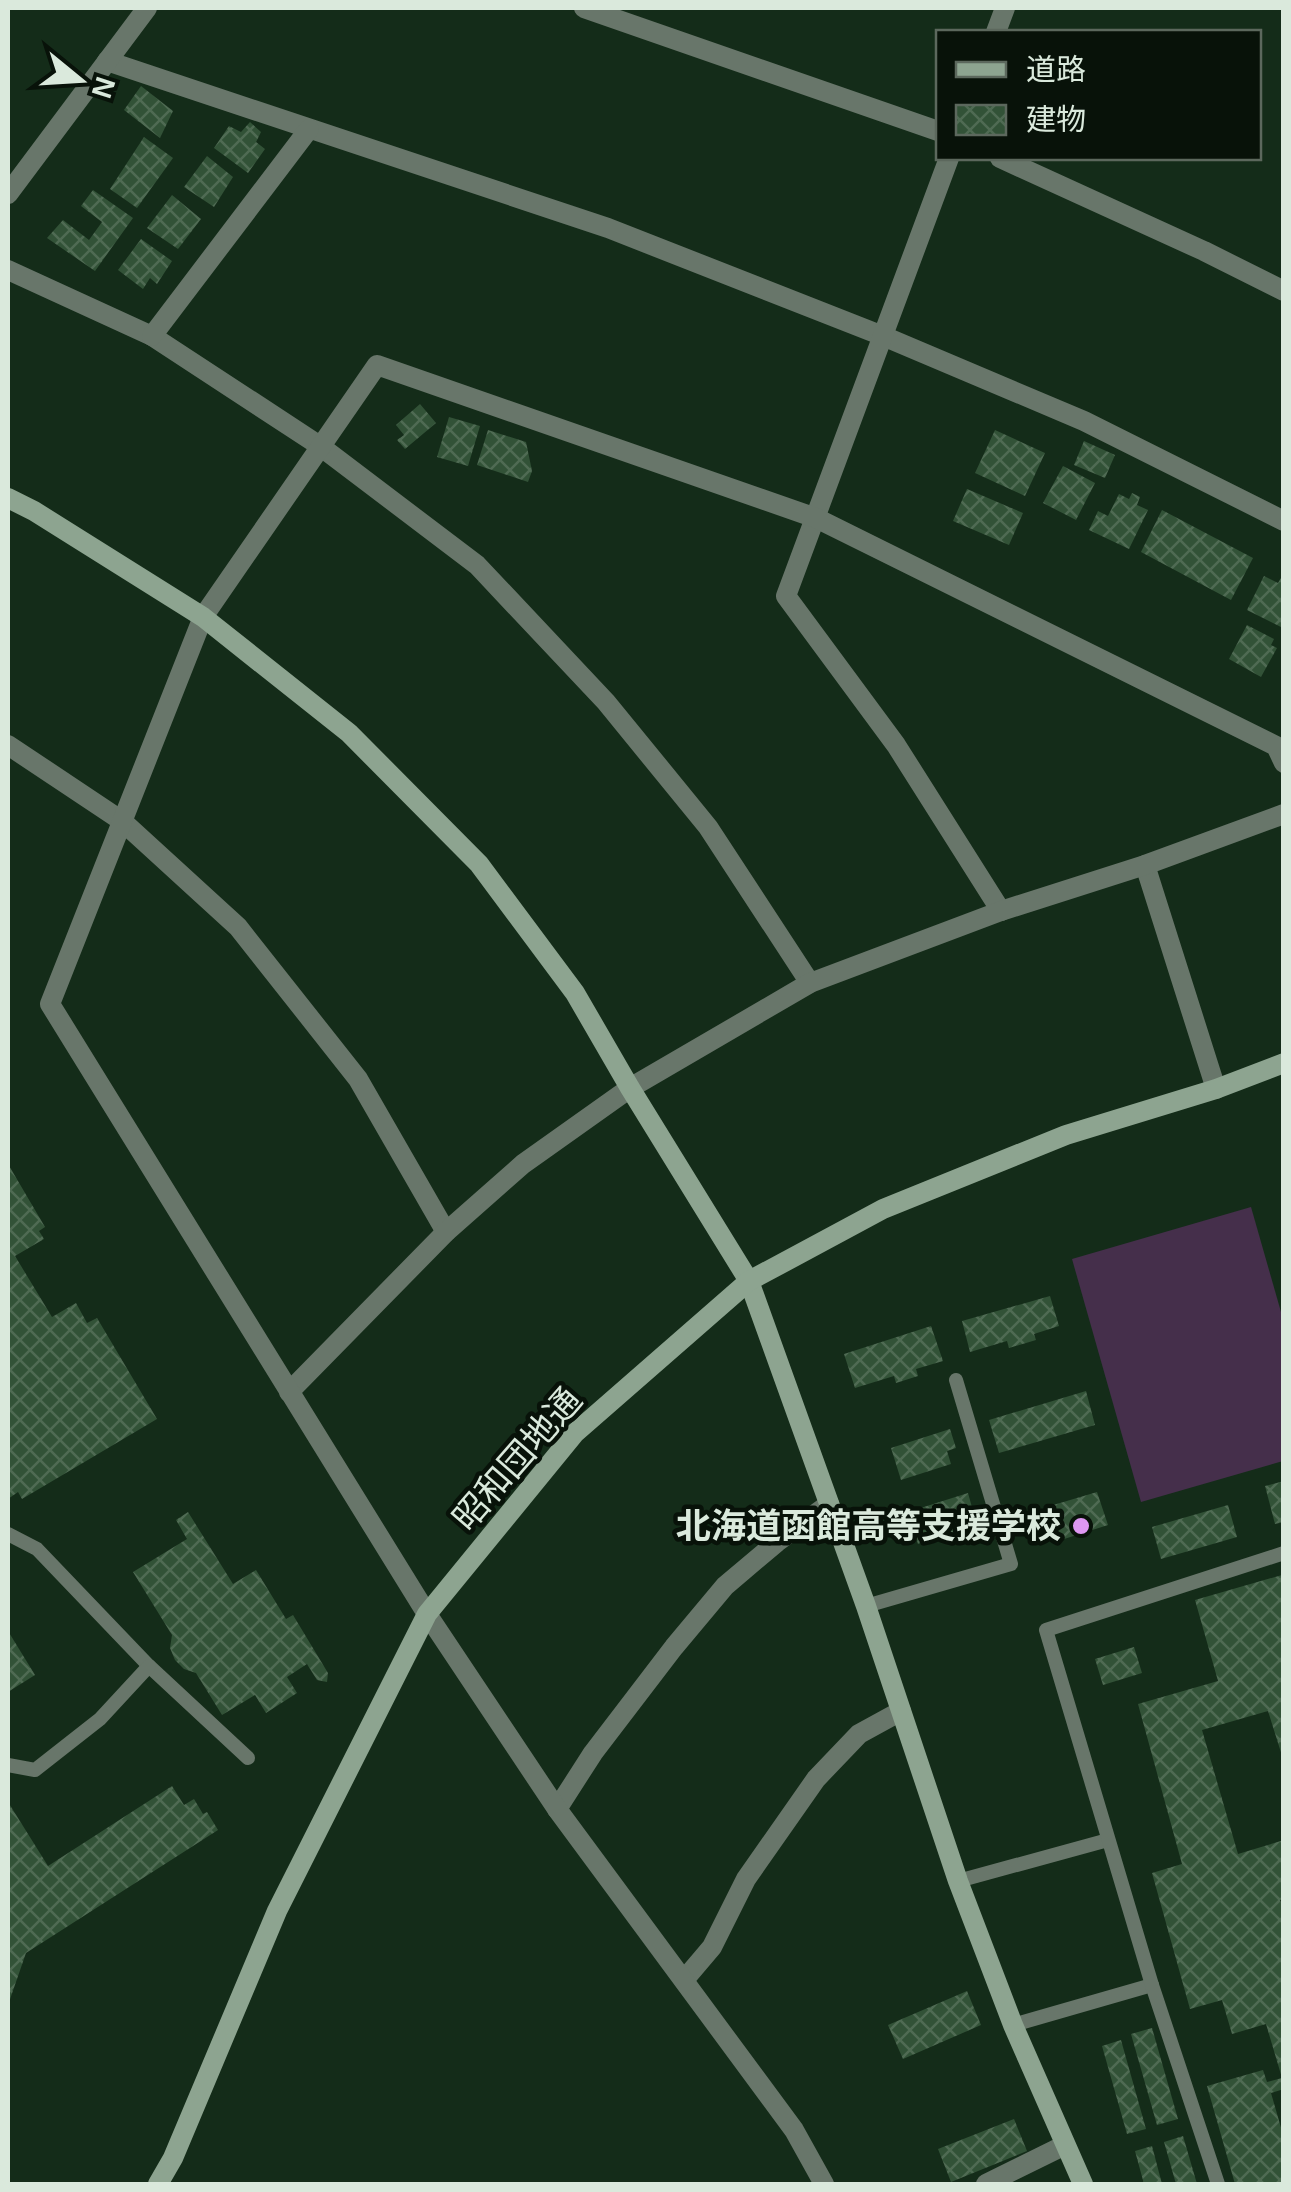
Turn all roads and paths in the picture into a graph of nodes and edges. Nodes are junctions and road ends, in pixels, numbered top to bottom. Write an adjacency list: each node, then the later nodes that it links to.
1 (147, 8): 3 (street)
2 (584, 8): 5 (street)
3 (106, 61): 4 (street); 8 (street)
4 (309, 129): 11 (street); 12 (street)
5 (936, 130)
6 (948, 160): 12 (street)
7 (1004, 160): 10 (street)
8 (8, 194)
9 (8, 270): 11 (street)
10 (1284, 292)
11 (152, 336): 13 (street)
12 (883, 336): 15 (street); 16 (street)
13 (320, 446): 15 (street); 17 (street); 24 (street)
14 (8, 498): 17 (street)
15 (816, 518): 19 (street); 23 (street)
16 (1284, 521)
17 (203, 617): 21 (street); 26 (street)
18 (8, 744): 21 (street)
19 (1284, 763)
20 (1284, 814): 22 (street)
21 (122, 821): 28 (street); 31 (street)
22 (1145, 865): 23 (street); 27 (street)
23 (1002, 911): 24 (street)
24 (810, 983): 26 (street)
25 (1284, 1063): 27 (street, 昭和団地通)
26 (630, 1088): 28 (street); 29 (street)
27 (1216, 1089): 29 (street, 昭和団地通)
28 (446, 1232): 31 (street)
29 (749, 1280): 32 (street); 36 (street, 昭和団地通)
30 (956, 1380): 35 (lane)
31 (289, 1392): 36 (street)
32 (829, 1504): 35 (street); 41 (street)
33 (8, 1534): 37 (lane)
34 (1284, 1553): 42 (lane)
35 (866, 1606): 38 (street)
36 (427, 1614): 41 (street); 48 (street, 昭和団地通)
37 (149, 1666): 39 (lane); 40 (lane)
38 (901, 1711): 43 (street); 44 (street)
39 (248, 1758)
40 (8, 1765)
41 (557, 1810): 44 (street)
42 (1108, 1840): 43 (lane); 45 (lane)
43 (958, 1881): 46 (street)
44 (684, 1980): 49 (street)
45 (1152, 1985): 46 (lane); 52 (lane)
46 (1013, 2025): 47 (street)
47 (1065, 2146): 50 (street); 51 (street)
48 (158, 2184)
49 (824, 2184)
50 (986, 2184)
51 (1082, 2184)
52 (1218, 2184)

